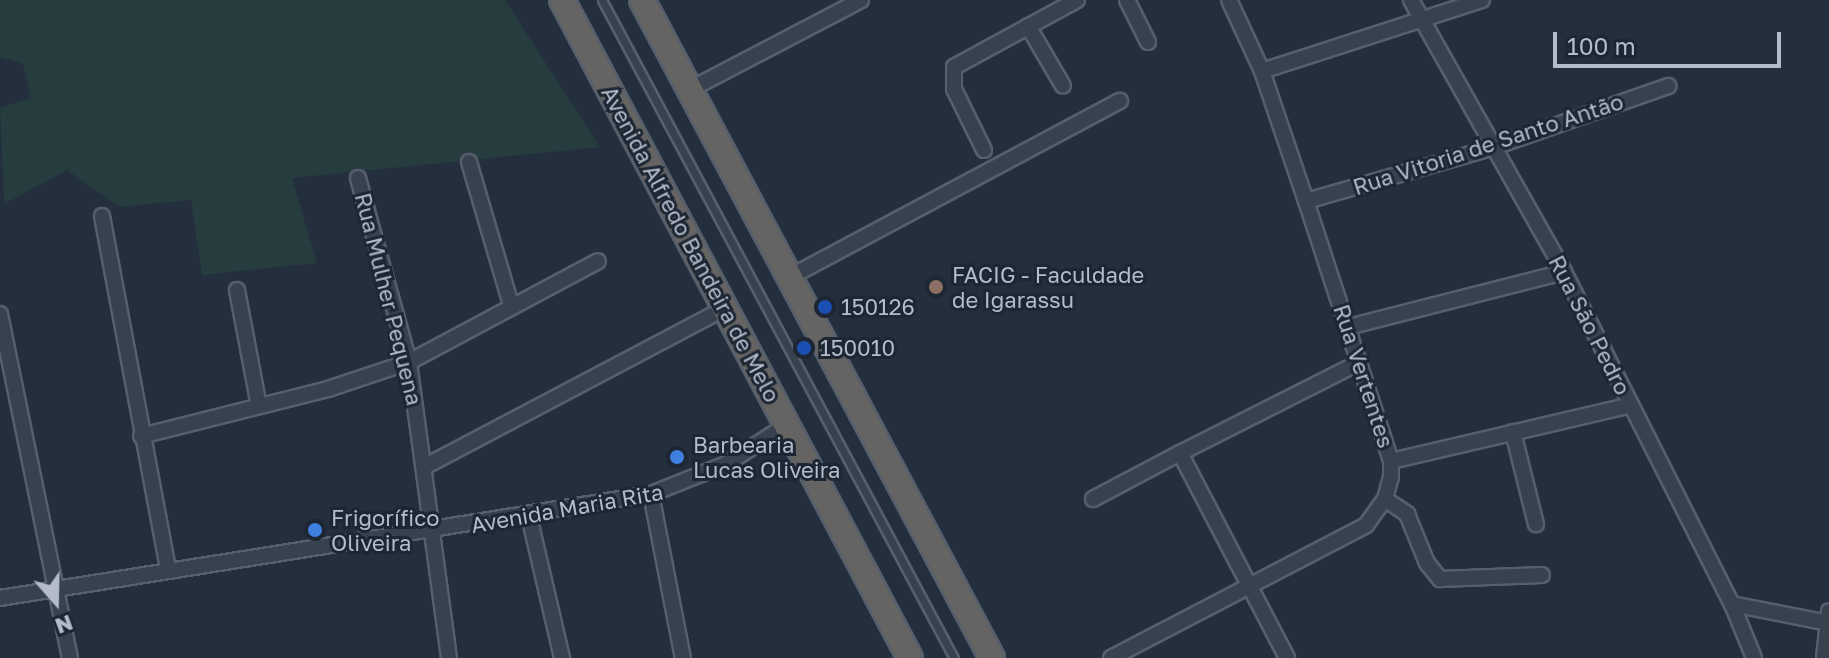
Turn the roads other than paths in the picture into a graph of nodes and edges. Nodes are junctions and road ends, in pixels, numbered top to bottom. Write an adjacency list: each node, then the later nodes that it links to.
1 (562, 0): 29 (highway, Avenida Alfredo Bandeira de Melo)
2 (602, 0): 60 (lane)
3 (642, 0): 16 (highway)
4 (861, 0): 16 (street)
5 (1077, 0): 11 (street)
6 (1127, 0): 12 (street)
7 (1229, 0): 13 (street, Rua Vertentes)
8 (1411, 0): 10 (street, Rua São Pedro)
9 (1482, 0): 10 (street)
10 (1423, 21): 13 (street); 18 (street, Rua São Pedro)
11 (1028, 26): 14 (street); 19 (street)
12 (1148, 42)
13 (1262, 71): 22 (street, Rua Vertentes)
14 (1063, 86)
15 (1668, 86): 18 (street, Rua Vitoria de Santo Antão)
16 (689, 90): 26 (highway)
17 (1120, 101): 26 (street)
18 (1491, 148): 22 (street, Rua Vitoria de Santo Antão); 25 (street, Rua São Pedro)
19 (984, 150)
20 (469, 162): 28 (street)
21 (358, 178): 32 (street, Rua Mulher Pequena)
22 (1306, 201): 31 (street, Rua Vertentes)
23 (102, 216): 38 (street)
24 (598, 261): 28 (street)
25 (1564, 272): 31 (street); 34 (street, Rua São Pedro)
26 (790, 277): 61 (highway)
27 (237, 290): 35 (street)
28 (511, 305): 32 (street)
29 (725, 308): 36 (highway, Avenida Alfredo Bandeira de Melo); 41 (street)
30 (0, 314): 51 (street)
31 (1348, 327): 33 (street, Rua Vertentes)
32 (409, 362): 35 (street); 41 (street, Rua Mulher Pequena)
33 (1360, 362): 39 (street); 40 (street, Rua Vertentes)
34 (1631, 405): 37 (street); 53 (street, Rua São Pedro)
35 (259, 406): 38 (street)
36 (787, 425): 42 (street, Avenida Maria Rita); 59 (highway, Avenida Alfredo Bandeira de Melo)
37 (1513, 432): 40 (street); 46 (street)
38 (141, 436): 48 (street)
39 (1180, 453): 43 (street); 50 (street)
40 (1391, 461): 44 (street, Rua Vertentes)
41 (424, 467): 47 (street, Rua Mulher Pequena)
42 (651, 494): 45 (street, Avenida Maria Rita); 58 (street)
43 (1093, 499)
44 (1385, 499): 49 (street); 50 (street)
45 (529, 516): 47 (street, Avenida Maria Rita); 57 (street)
46 (1536, 524)
47 (429, 533): 48 (street, Avenida Maria Rita); 56 (street, Rua Mulher Pequena)
48 (168, 570): 51 (street, Avenida Maria Rita)
49 (1542, 575)
50 (1250, 586): 62 (street); 63 (street)
51 (57, 588): 52 (street, Avenida Maria Rita); 55 (street)
52 (0, 598)
53 (1732, 604): 54 (street); 64 (street, Rua São Pedro)
54 (1828, 619): 65 (street)
55 (70, 658)
56 (449, 658)
57 (562, 658)
58 (683, 658)
59 (910, 658)
60 (954, 658)
61 (992, 658)
62 (1111, 658)
63 (1287, 658)
64 (1754, 658)
65 (1824, 658)

